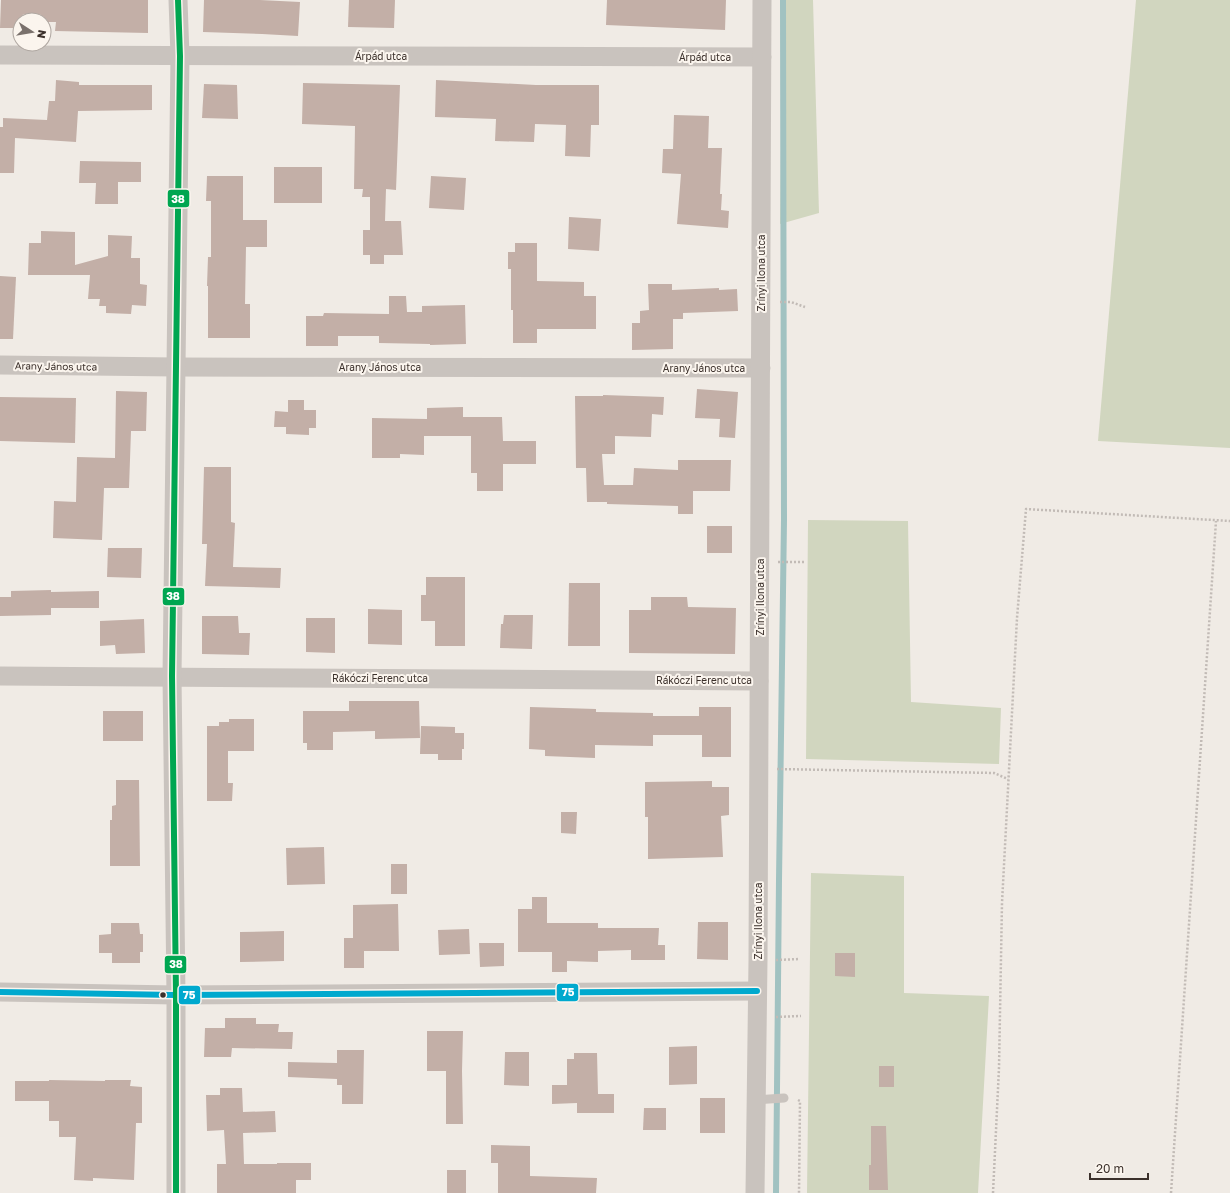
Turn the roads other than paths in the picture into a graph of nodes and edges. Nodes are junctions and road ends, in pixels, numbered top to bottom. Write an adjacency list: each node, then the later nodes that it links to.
1 (178, 0): 4 (street)
2 (762, 0): 5 (street, Zrínyi Ilona utca)
3 (0, 55): 4 (street, Árpád utca)
4 (180, 56): 5 (street, Árpád utca); 7 (street)
5 (762, 57): 8 (street, Zrínyi Ilona utca)
6 (0, 365): 7 (street, Arany János utca)
7 (176, 367): 8 (street, Arany János utca); 10 (street)
8 (761, 368): 11 (street, Zrínyi Ilona utca)
9 (0, 676): 10 (street, Rákóczi Ferenc utca)
10 (172, 676): 11 (street, Rákóczi Ferenc utca); 14 (street)
11 (759, 680): 12 (street, Zrínyi Ilona utca)
12 (757, 991): 14 (street); 16 (street, Zrínyi Ilona utca)
13 (0, 992): 14 (street)
14 (176, 995): 17 (street)
15 (784, 1098): 16 (lane)
16 (761, 1099): 18 (street, Zrínyi Ilona utca)
17 (176, 1193)
18 (755, 1193)

